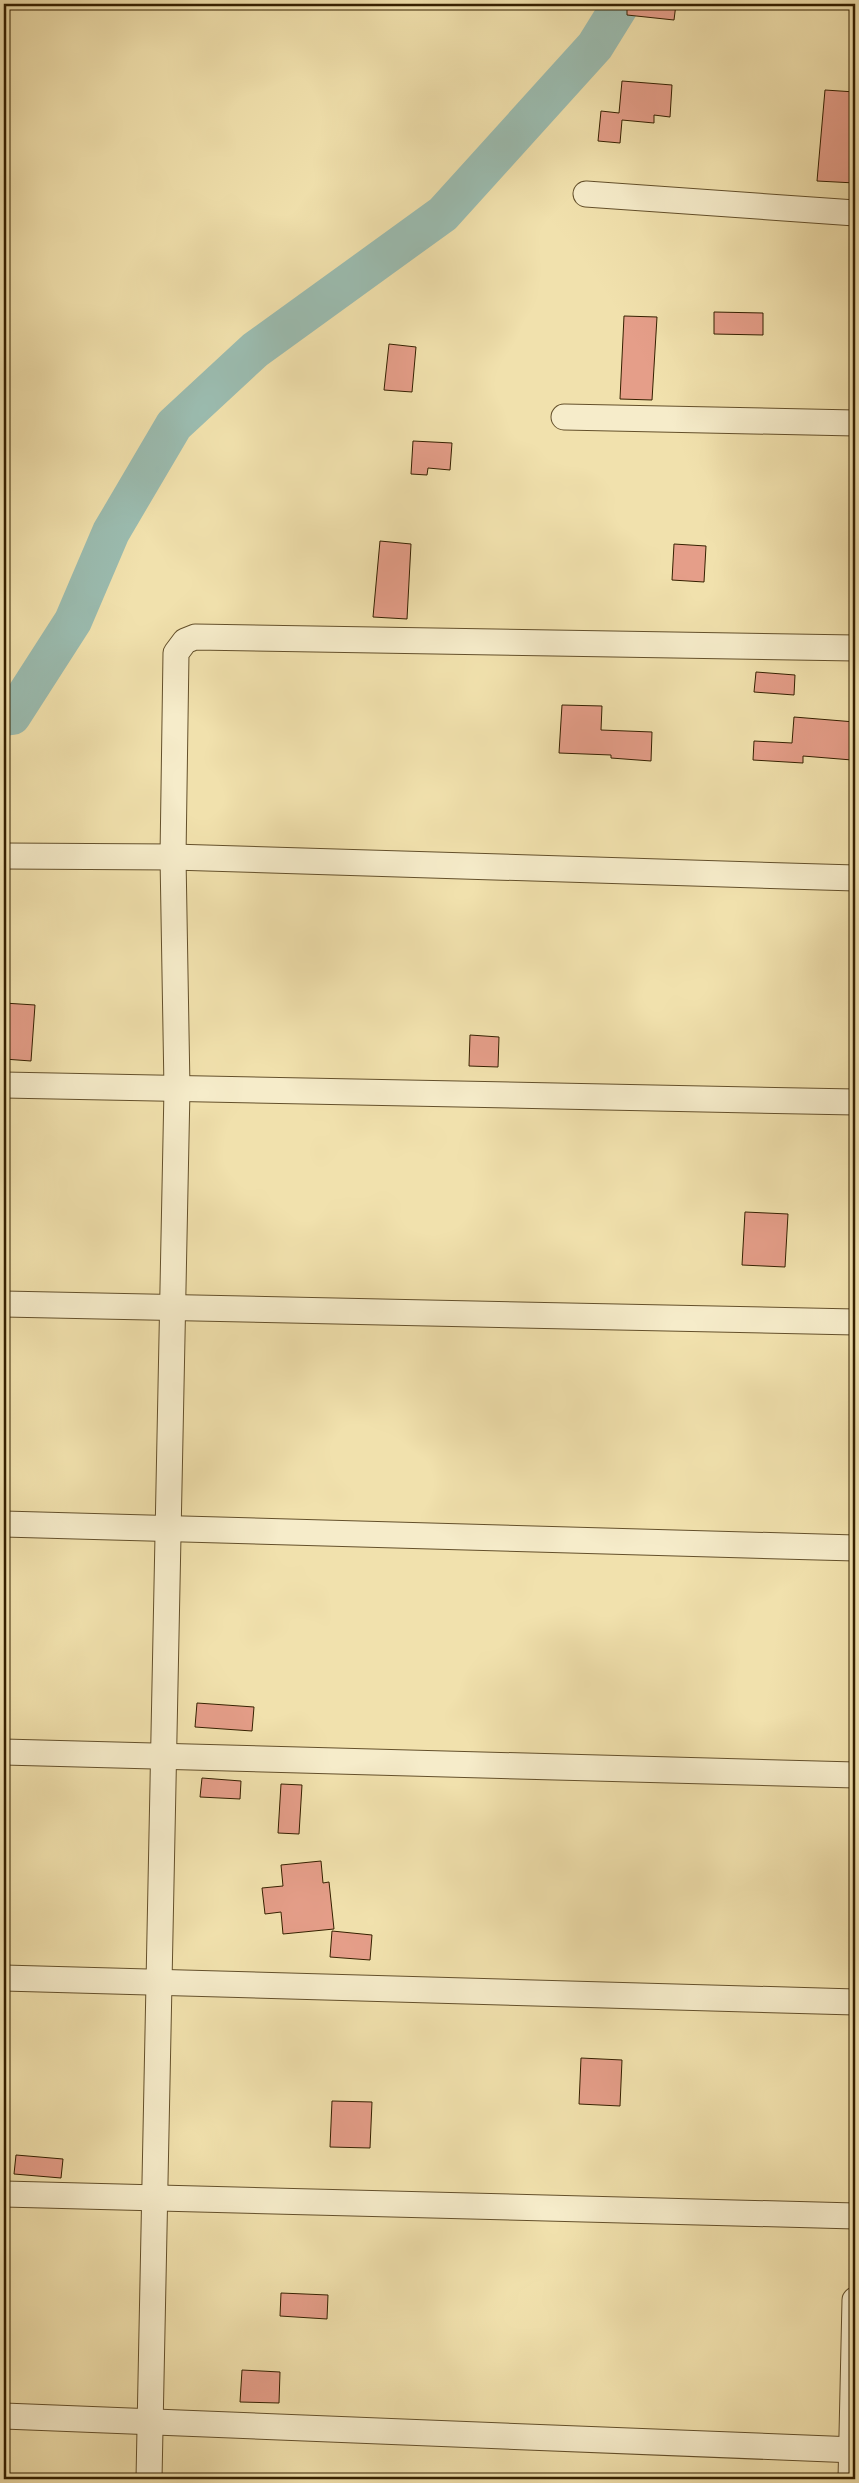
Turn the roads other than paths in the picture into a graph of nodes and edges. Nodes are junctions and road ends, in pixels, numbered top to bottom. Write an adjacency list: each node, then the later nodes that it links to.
1 (586, 194): 2 (street)
2 (855, 213)
3 (564, 417): 4 (street)
4 (855, 423)
5 (855, 648): 7 (street)
6 (4, 856): 7 (street)
7 (173, 857): 8 (street); 10 (street)
8 (855, 878)
9 (4, 1085): 10 (street)
10 (177, 1088): 11 (street); 13 (street)
11 (855, 1102)
12 (4, 1304): 13 (street)
13 (173, 1307): 14 (street); 16 (street)
14 (855, 1322)
15 (4, 1524): 16 (street)
16 (168, 1529): 17 (street); 19 (street)
17 (855, 1548)
18 (4, 1752): 19 (street)
19 (164, 1757): 20 (street); 22 (street)
20 (855, 1775)
21 (4, 1978): 22 (street)
22 (159, 1983): 23 (street); 25 (street)
23 (855, 2002)
24 (4, 2194): 25 (street)
25 (155, 2198): 26 (street); 29 (street)
26 (855, 2216)
27 (855, 2300): 30 (street)
28 (4, 2416): 29 (street)
29 (150, 2422): 30 (street); 31 (street)
30 (853, 2450): 32 (street)
31 (149, 2479)
32 (851, 2479)

